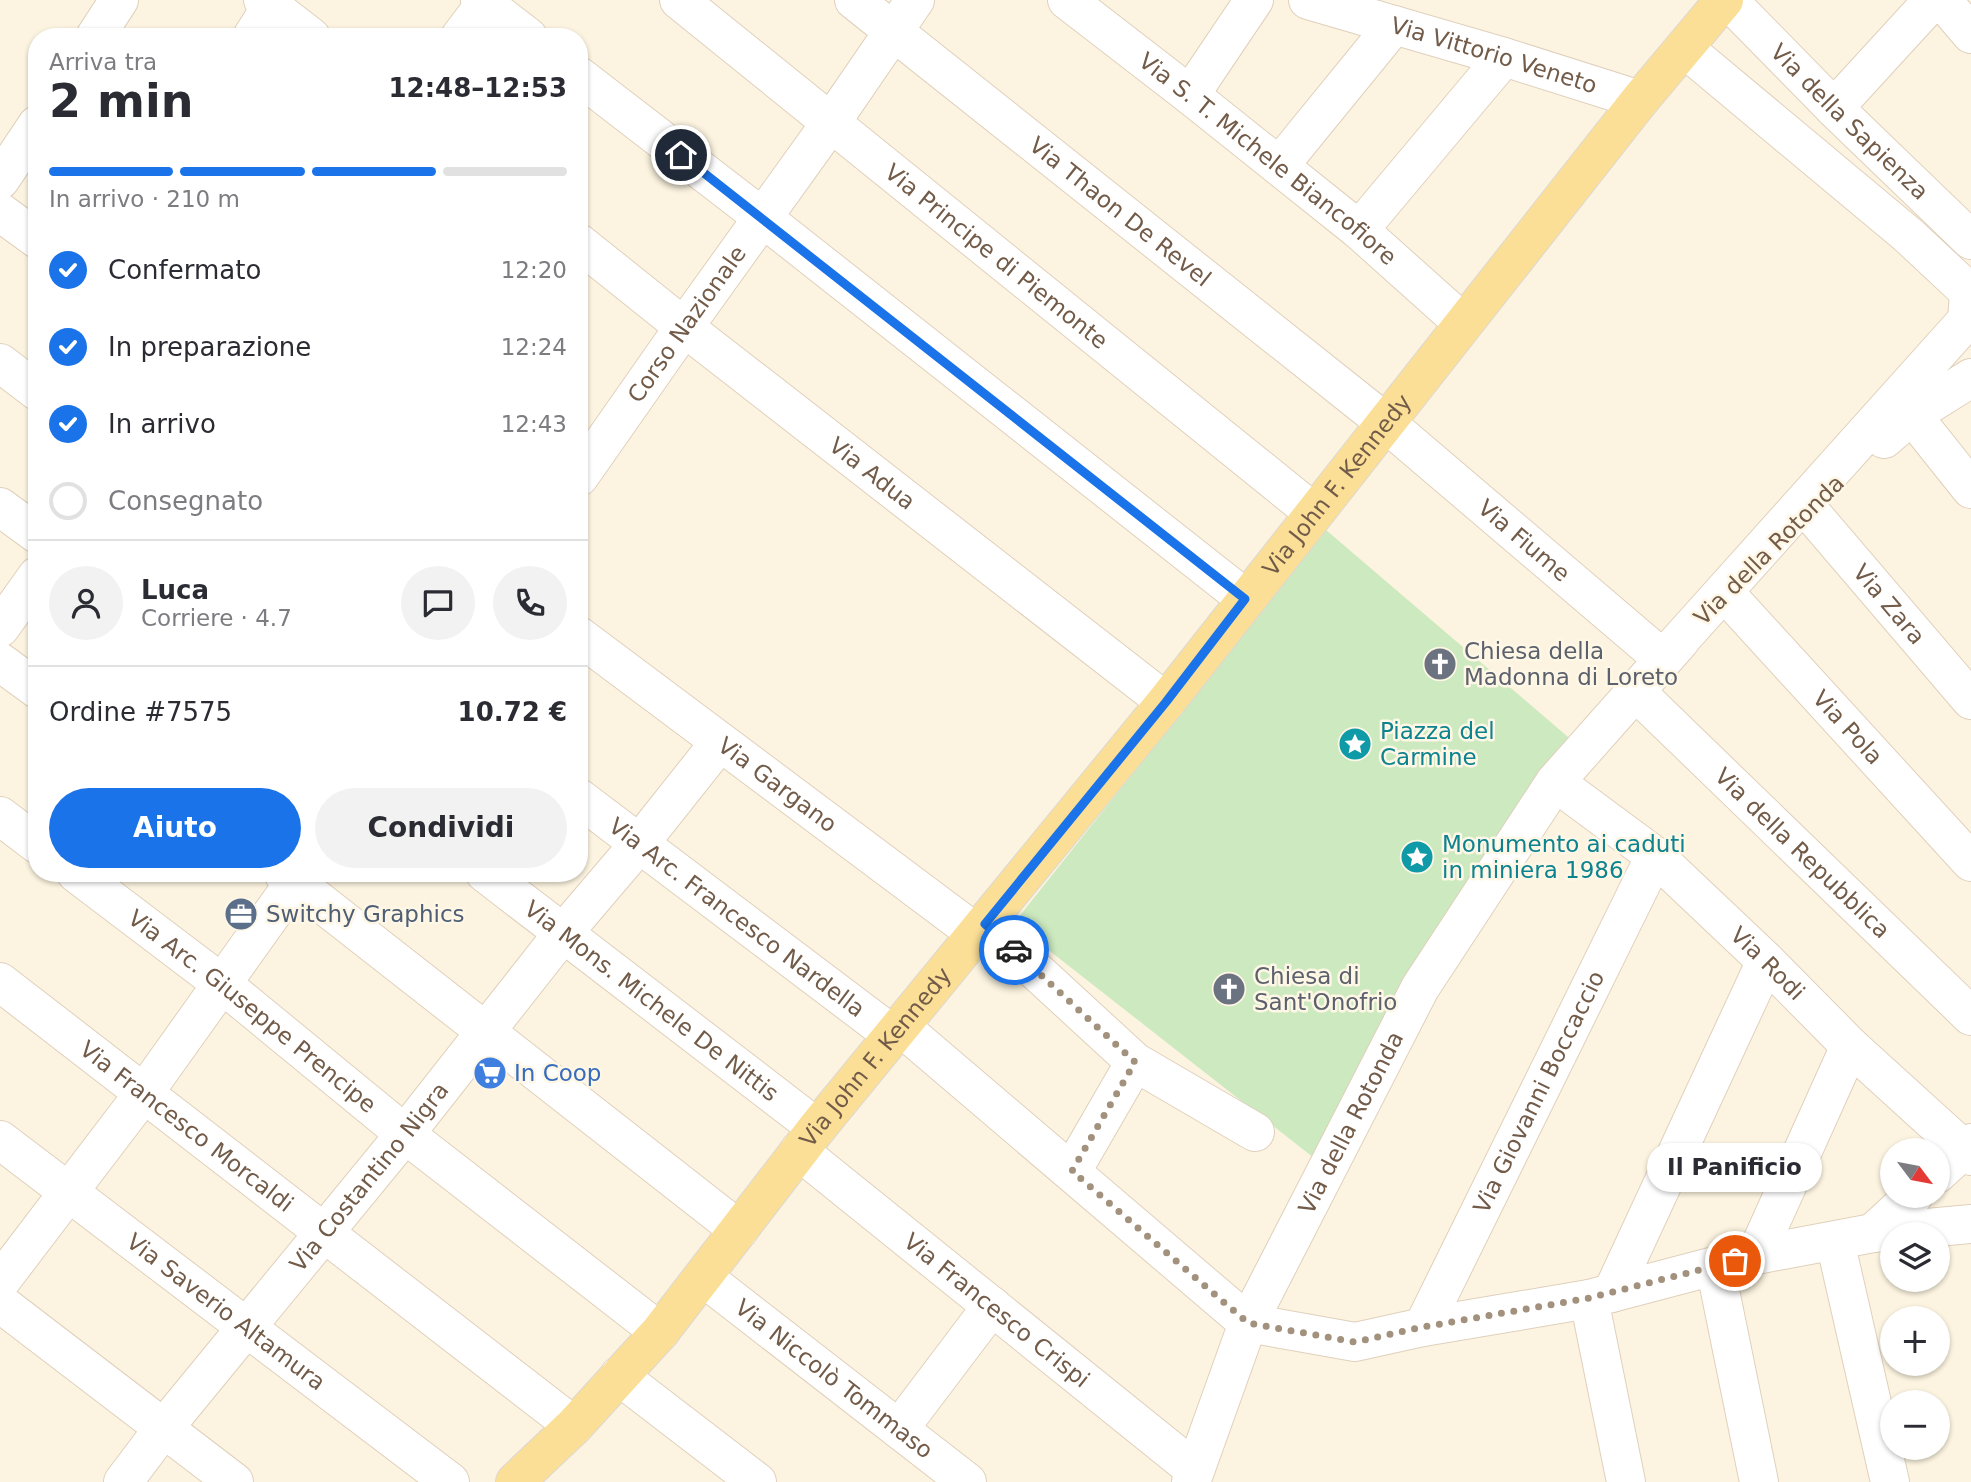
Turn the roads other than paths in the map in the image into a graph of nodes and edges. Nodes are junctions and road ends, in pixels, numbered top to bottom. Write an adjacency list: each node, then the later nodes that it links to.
1 (120, 0): 14 (street)
2 (678, 0): 26 (street, Via Principe di Piemonte)
3 (854, 0): 18 (street, Via Thaon De Revel)
4 (915, 0): 18 (street, Corso Nazionale)
5 (1066, 0): 23 (street, Via S. T. Michele Biancofiore)
6 (1254, 0): 23 (street)
7 (1308, 0): 13 (street, Via Vittorio Veneto)
8 (1933, 0): 25 (street)
9 (1942, 0): 19 (street)
10 (484, 1): 16 (street); 17 (street)
11 (1721, 2): 20 (main road, Via John F. Kennedy); 25 (street, Via della Sapienza)
12 (262, 15): 15 (street)
13 (1394, 24): 21 (street, Via Vittorio Veneto); 28 (street)
14 (101, 28)
15 (291, 28)
16 (466, 28)
17 (517, 28)
18 (892, 32): 26 (street, Corso Nazionale); 42 (street, Via Thaon De Revel)
19 (1971, 34)
20 (1684, 48): 24 (main road, Via John F. Kennedy); 54 (street)
21 (1504, 57): 24 (street, Via Vittorio Veneto); 32 (street)
22 (588, 83): 31 (street)
23 (1191, 95): 28 (street, Via S. T. Michele Biancofiore)
24 (1640, 100): 36 (main road, Via John F. Kennedy)
25 (1834, 108): 34 (street, Via della Sapienza)
26 (832, 121): 31 (street, Corso Nazionale); 47 (street, Via Principe di Piemonte)
27 (28, 138): 29 (street)
28 (1279, 166): 32 (street, Via S. T. Michele Biancofiore)
29 (0, 180)
30 (0, 212): 33 (street)
31 (763, 218): 37 (street, Corso Nazionale); 51 (street)
32 (1359, 230): 36 (street, Via S. T. Michele Biancofiore)
33 (28, 232)
34 (1971, 240)
35 (588, 262): 37 (street, Via Adua)
36 (1463, 323): 42 (main road, Via John F. Kennedy)
37 (684, 327): 43 (street, Corso Nazionale); 59 (street, Via Adua)
38 (0, 363): 40 (street)
39 (1971, 378): 41 (street, Via della Rotonda)
40 (28, 384)
41 (1912, 415): 44 (street); 46 (street, Via della Rotonda)
42 (1386, 423): 47 (main road, Via John F. Kennedy); 54 (street, Via Fiume)
43 (588, 464)
44 (1971, 489)
45 (0, 507): 48 (street)
46 (1806, 507): 50 (street, Via della Rotonda); 58 (street, Via Zara)
47 (1313, 512): 51 (main road, Via John F. Kennedy)
48 (28, 527)
49 (28, 589): 52 (street)
50 (1725, 593): 54 (street, Via della Rotonda); 67 (street, Via Pola)
51 (1245, 599): 59 (main road, Via John F. Kennedy)
52 (0, 628)
53 (588, 643): 60 (street, Via Gargano)
54 (1663, 659): 57 (street, Via della Rotonda)
55 (0, 662): 56 (street)
56 (28, 682)
57 (1635, 691): 61 (street, Via della Rotonda); 77 (street, Via della Repubblica)
58 (1971, 700)
59 (1166, 702): 72 (main road, Via John F. Kennedy)
60 (720, 742): 65 (street, Via Costantino Nigra); 72 (street, Via Gargano)
61 (1555, 782): 66 (street, Via Rodi); 103 (street, Via della Rotonda)
62 (588, 805): 65 (street, Via Arc. Francesco Nardella)
63 (0, 817): 64 (street)
64 (28, 837)
65 (639, 845): 73 (street, Via Costantino Nigra); 79 (street, Via Arc. Francesco Nardella)
66 (1655, 856): 74 (street, Via Rodi); 104 (street, Via Giovanni Boccaccio)
67 (1971, 862)
68 (88, 882): 76 (street, Via Arc. Giuseppe Prencipe)
69 (289, 882): 76 (street)
70 (300, 882): 78 (street)
71 (497, 882): 73 (street, Via Mons. Michele De Nittis)
72 (981, 929): 79 (main road, Via John F. Kennedy); 81 (street, Via Gargano)
73 (564, 932): 78 (street, Via Costantino Nigra); 86 (street, Via Mons. Michele De Nittis)
74 (1766, 961): 80 (street, Via Rodi); 100 (street)
75 (0, 982): 82 (street, Via Francesco Morcaldi)
76 (221, 983): 82 (street); 84 (street, Via Arc. Giuseppe Prencipe)
77 (1971, 1016)
78 (486, 1031): 84 (street, Via Costantino Nigra); 92 (street)
79 (897, 1032): 86 (main road, Via John F. Kennedy); 88 (street, Via Arc. Francesco Nardella)
80 (1850, 1046): 87 (street, Via Rodi); 96 (street)
81 (1135, 1062): 83 (street, Via Gargano); 88 (street)
82 (144, 1093): 89 (street); 93 (street, Via Francesco Morcaldi)
83 (1255, 1132)
84 (405, 1134): 93 (street, Via Costantino Nigra); 106 (street, Via Arc. Giuseppe Prencipe)
85 (0, 1140): 89 (street, Via Saverio Altamura)
86 (808, 1140): 92 (main road, Via John F. Kennedy); 102 (street, Via Francesco Crispi)
87 (1961, 1156)
88 (1072, 1171): 103 (street, Via Arc. Francesco Nardella)
89 (68, 1192): 99 (street); 105 (street, Via Saverio Altamura)
90 (1900, 1208): 94 (street)
91 (1971, 1224): 94 (street)
92 (739, 1230): 98 (main road, Via John F. Kennedy)
93 (326, 1232): 105 (street, Via Costantino Nigra); 108 (street, Via Francesco Morcaldi)
94 (1873, 1233): 95 (street)
95 (1835, 1241): 96 (street); 120 (street)
96 (1756, 1255): 97 (street)
97 (1714, 1266): 100 (street); 119 (street)
98 (703, 1277): 106 (main road, Via John F. Kennedy); 110 (street, Via Niccolò Tommaso)
99 (0, 1282)
100 (1601, 1296): 104 (street); 118 (street)
101 (0, 1303): 109 (street)
102 (992, 1306): 110 (street); 111 (street, Via Francesco Crispi)
103 (1248, 1323): 104 (street); 111 (street, Via della Rotonda)
104 (1423, 1327)
105 (246, 1329): 109 (street, Via Costantino Nigra); 115 (street, Via Saverio Altamura)
106 (660, 1332): 107 (main road, Via John F. Kennedy)
107 (619, 1376): 108 (main road, Via John F. Kennedy); 116 (street)
108 (574, 1426): 112 (main road, Via John F. Kennedy)
109 (163, 1429): 113 (street, Via Costantino Nigra); 114 (street)
110 (900, 1429): 117 (street, Via Niccolò Tommaso)
111 (1193, 1476)
112 (530, 1478)
113 (123, 1482)
114 (234, 1482)
115 (450, 1482)
116 (757, 1482)
117 (967, 1482)
118 (1626, 1482)
119 (1759, 1482)
120 (1890, 1482)

